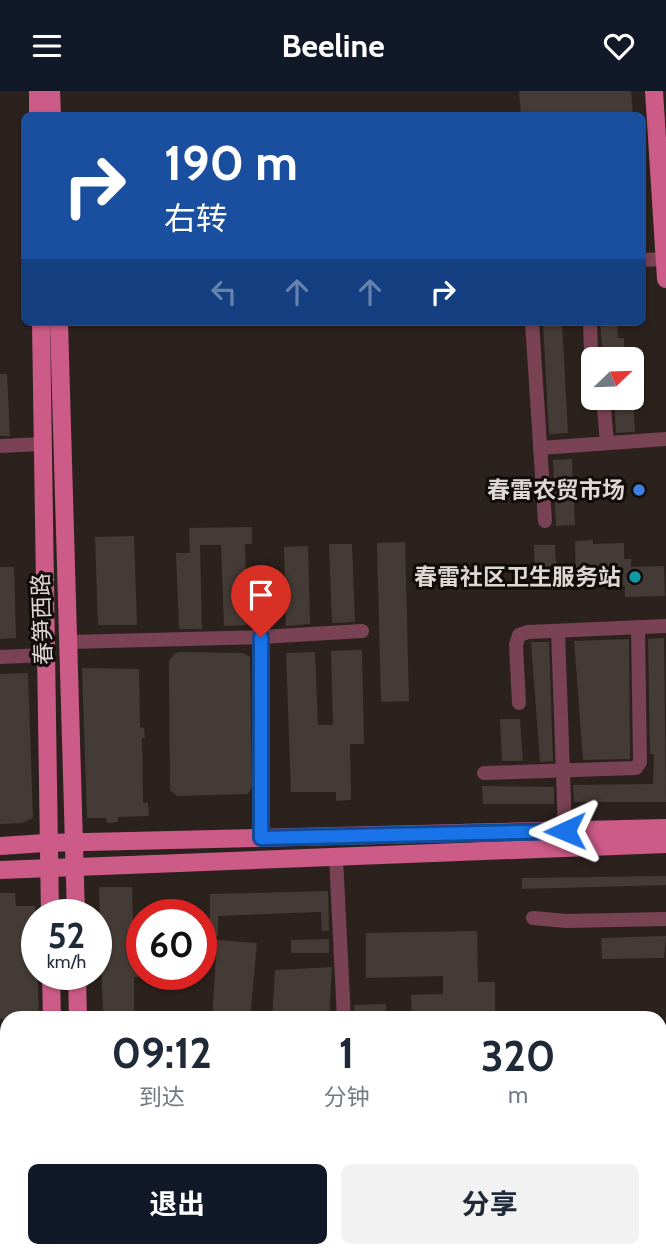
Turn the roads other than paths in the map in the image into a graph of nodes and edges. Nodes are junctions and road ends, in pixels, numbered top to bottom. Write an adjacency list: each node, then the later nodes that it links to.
1 (38, 91): 5 (main road)
2 (51, 91): 6 (main road)
3 (654, 91): 8 (main road)
4 (665, 91): 7 (main road)
5 (38, 112)
6 (52, 112)
7 (666, 112)
8 (666, 259): 9 (street); 10 (main road)
9 (646, 260)
10 (666, 279)
11 (41, 326): 19 (main road, 春笋西路)
12 (58, 326): 28 (main road, 春笋西路)
13 (531, 326): 21 (street)
14 (590, 326): 15 (street)
15 (591, 347)
16 (604, 410): 18 (street)
17 (666, 439): 18 (street)
18 (607, 443): 21 (street)
19 (42, 444): 20 (street); 29 (main road, 春笋西路)
20 (0, 446)
21 (540, 447): 22 (street)
22 (545, 521)
23 (666, 626): 24 (street)
24 (638, 627): 26 (street); 32 (street)
25 (362, 631): 27 (street)
26 (558, 631): 31 (street); 32 (street)
27 (261, 637): 28 (street); 36 (street)
28 (68, 642): 37 (main road, 春笋西路)
29 (46, 655): 30 (street); 38 (main road, 春笋西路)
30 (0, 657)
31 (519, 703)
32 (564, 771): 33 (street); 35 (street)
33 (485, 773)
34 (666, 828): 35 (main road)
35 (565, 831): 36 (main road)
36 (261, 838): 37 (main road)
37 (74, 842): 38 (main road); 42 (main road, 春笋西路)
38 (49, 843): 40 (main road); 43 (main road, 春笋西路)
39 (666, 844): 41 (main road)
40 (0, 846)
41 (336, 857): 42 (main road); 53 (street)
42 (75, 867): 43 (main road); 46 (main road, 春笋西路)
43 (49, 868): 44 (main road); 45 (main road, 春笋西路)
44 (0, 870)
45 (50, 899)
46 (76, 899)
47 (533, 918): 48 (street)
48 (666, 919)
49 (51, 990): 51 (main road)
50 (77, 990): 52 (main road)
51 (52, 1011)
52 (78, 1011)
53 (344, 1011)

